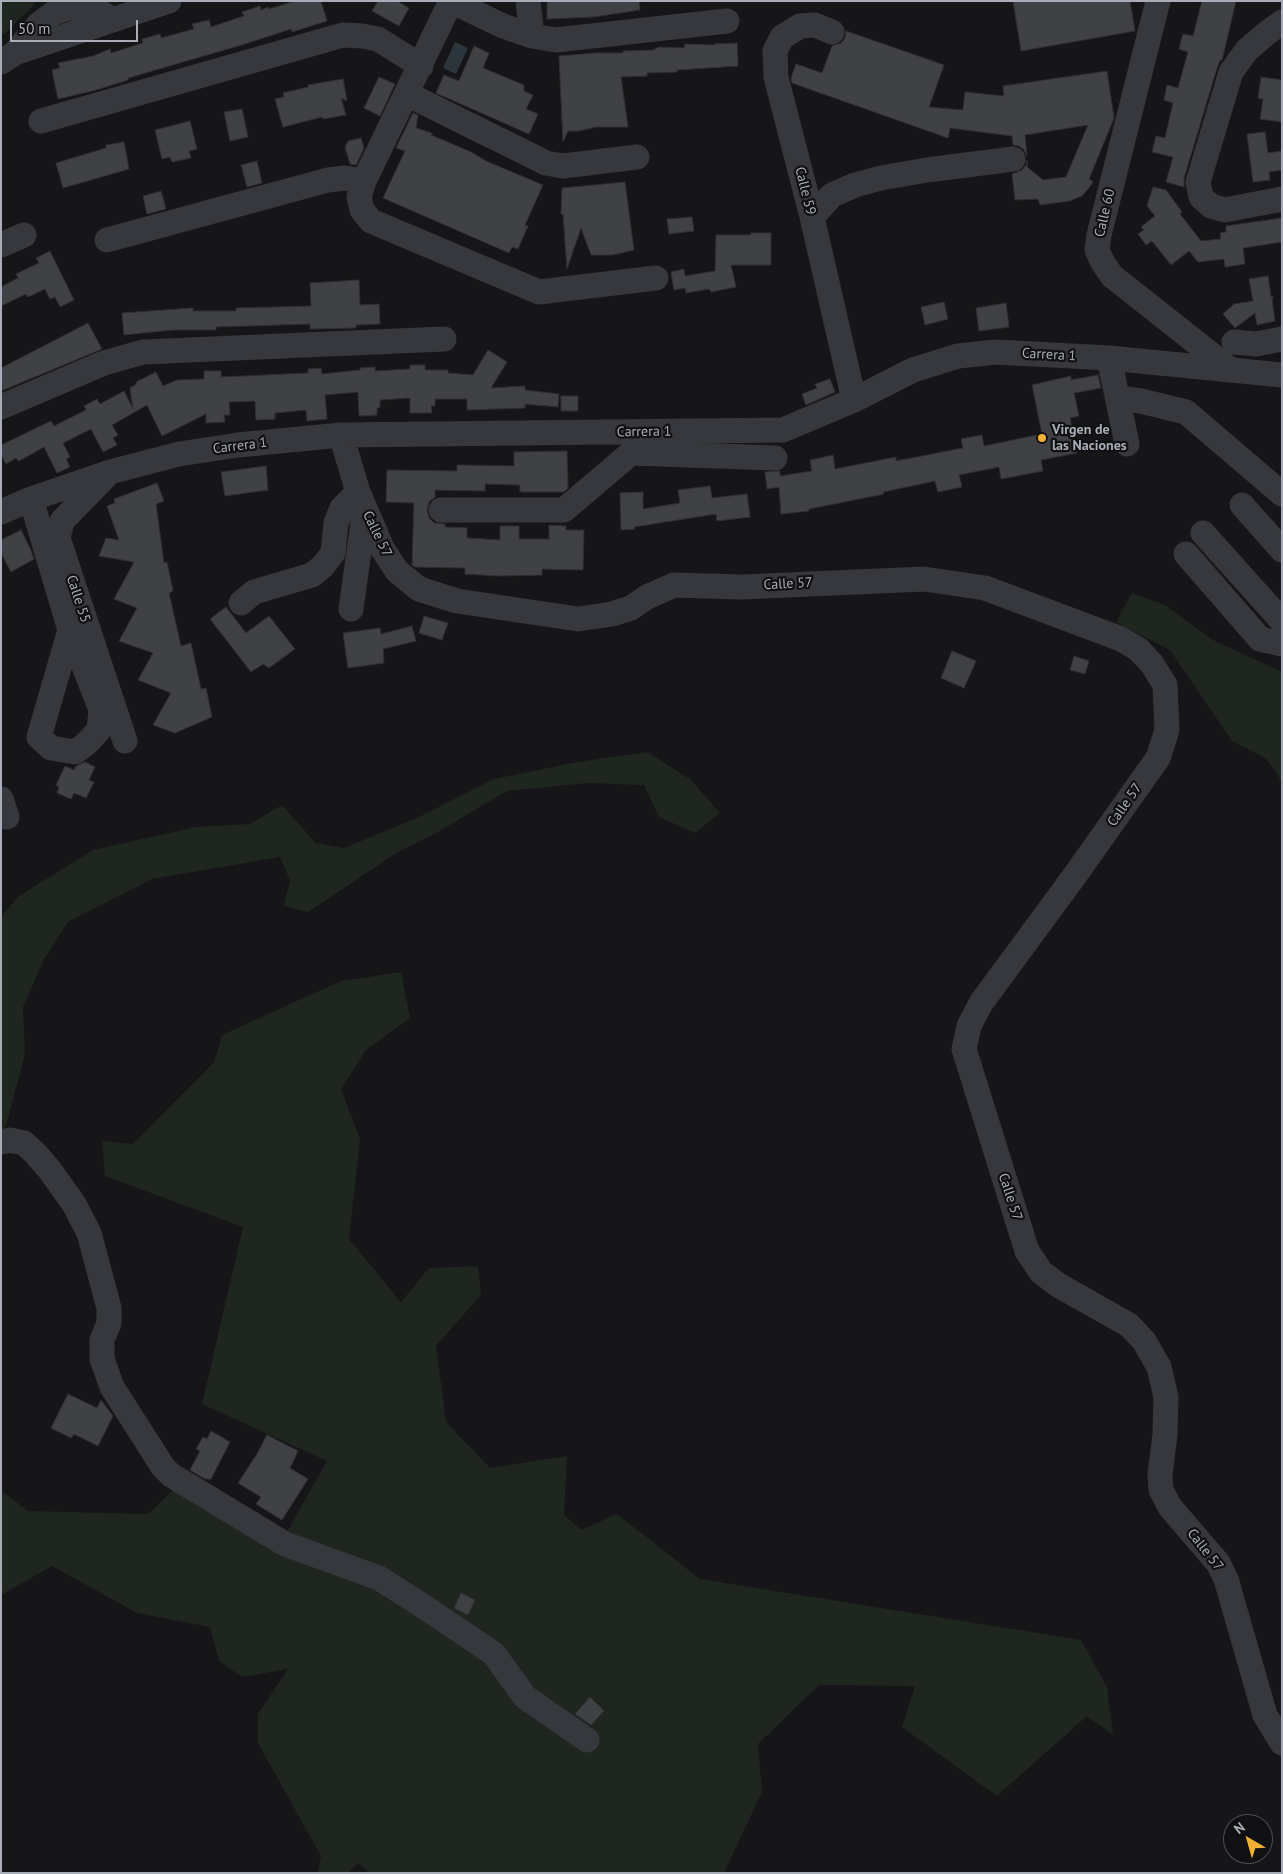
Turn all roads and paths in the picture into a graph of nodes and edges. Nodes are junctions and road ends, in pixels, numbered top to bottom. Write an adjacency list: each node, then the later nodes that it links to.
1 (169, 1): 6 (street)
2 (431, 1): 9 (street)
3 (451, 1): 9 (street); 11 (street)
4 (528, 1): 11 (street)
5 (1158, 1): 29 (street, Calle 60)
6 (113, 20): 12 (street); 12 (street)
7 (727, 21): 11 (street)
8 (1282, 22): 19 (street)
9 (439, 27): 13 (street)
10 (832, 32): 20 (street, Calle 59)
11 (532, 36)
12 (8, 57)
13 (421, 66): 14 (street); 15 (street)
14 (407, 94): 16 (street); 18 (street)
15 (41, 122)
16 (637, 157)
17 (1013, 159): 20 (street)
18 (364, 181): 22 (street); 24 (street)
19 (1282, 199)
20 (812, 217): 32 (street, Calle 59)
21 (24, 235): 23 (street)
22 (107, 240)
23 (1, 245)
24 (656, 278)
25 (444, 338): 33 (street)
26 (1282, 340): 27 (street)
27 (1234, 342)
28 (1109, 358): 29 (street, Carrera 1); 31 (street); 32 (street, Carrera 1)
29 (1231, 370): 30 (street, Carrera 1)
30 (1282, 375)
31 (1118, 398): 36 (street); 39 (street)
32 (854, 400): 35 (street, Carrera 1)
33 (1, 407)
34 (341, 435): 35 (street, Carrera 1); 38 (street, Carrera 1); 41 (street, Calle 57)
35 (631, 443): 37 (street); 43 (street)
36 (1126, 444)
37 (775, 458)
38 (110, 472): 40 (street, Carrera 1); 53 (street, Calle 55)
39 (1282, 494)
40 (31, 499): 44 (street, Carrera 1); 51 (street)
41 (361, 500): 48 (street); 49 (street); 56 (street, Calle 57)
42 (1242, 504): 46 (street)
43 (441, 510)
44 (1, 512)
45 (1203, 533): 50 (street)
46 (1282, 550)
47 (1186, 554): 52 (street)
48 (241, 603)
49 (350, 610)
50 (1282, 621)
51 (70, 630)
52 (1282, 644)
53 (125, 741)
54 (1, 1142): 55 (street)
55 (587, 1740)
56 (1282, 1744)

